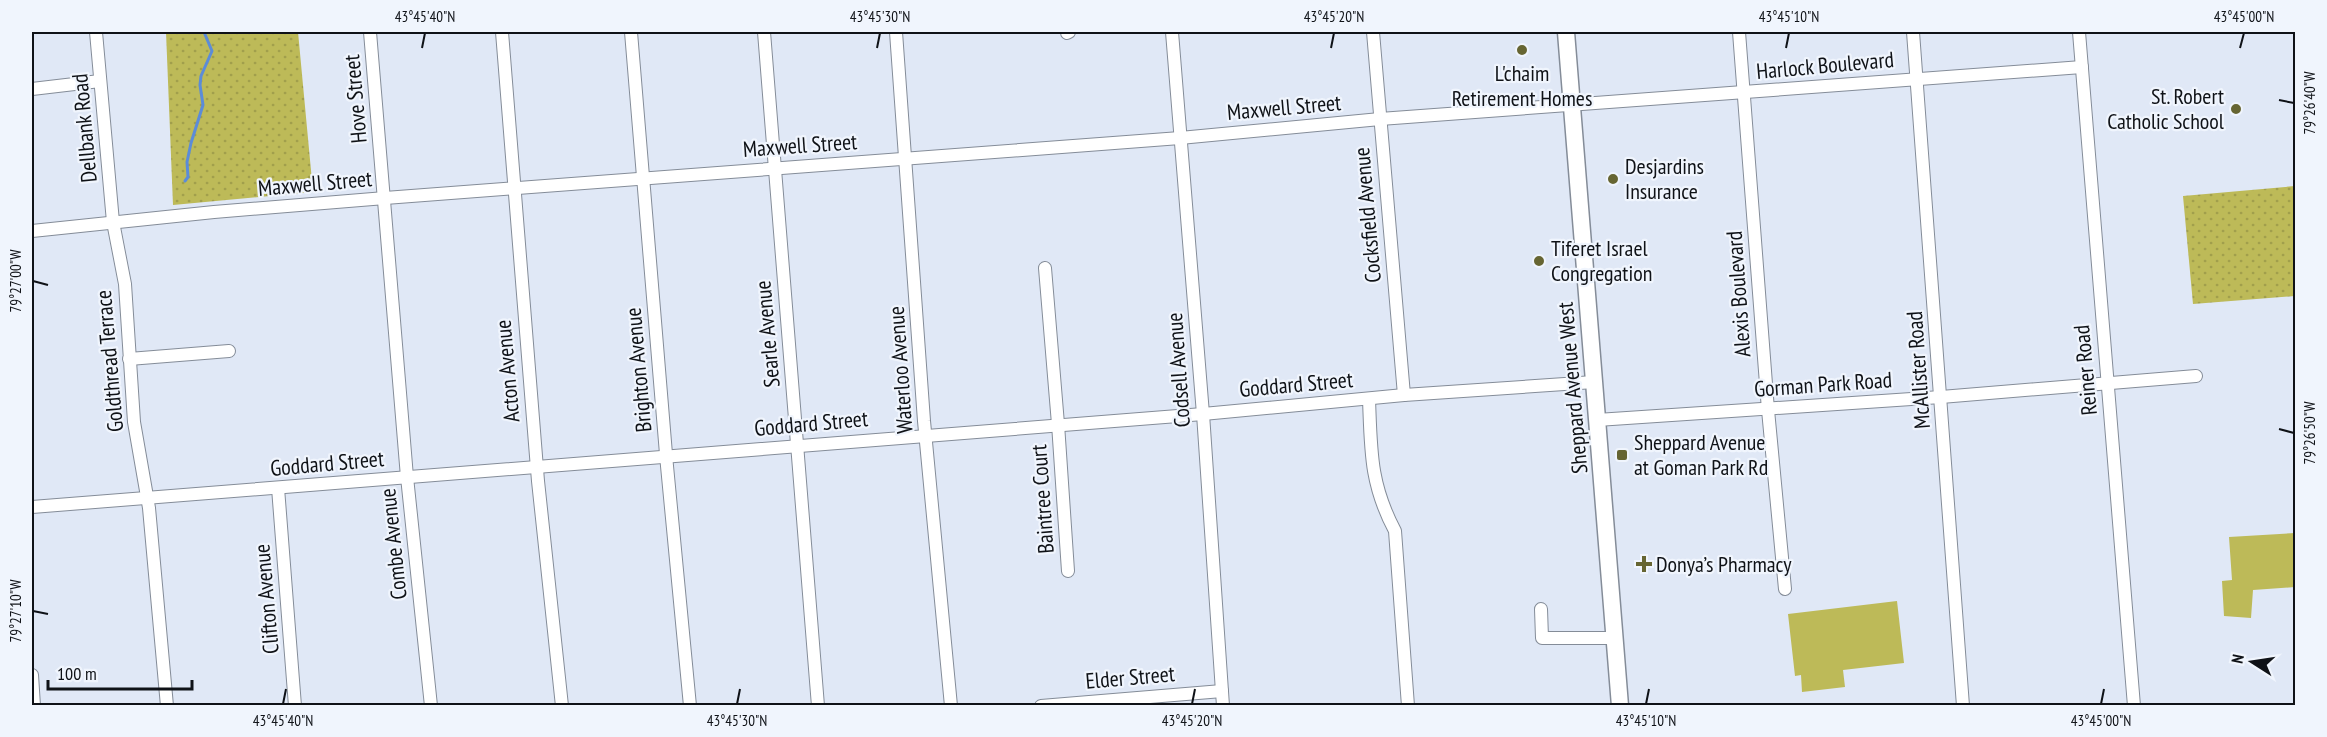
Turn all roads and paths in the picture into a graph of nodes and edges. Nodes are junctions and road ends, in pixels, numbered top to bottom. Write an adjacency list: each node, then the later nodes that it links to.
1 (96, 32): 15 (street, Dellbank Road)
2 (370, 32): 25 (street, Hove Street)
3 (502, 32): 24 (street, Acton Avenue)
4 (631, 32): 23 (street, Brighton Avenue)
5 (764, 32): 22 (street, Searle Avenue)
6 (896, 32): 21 (street, Waterloo Avenue)
7 (1172, 32): 20 (street, Codsell Avenue)
8 (1373, 32): 19 (street, Cocksfield Avenue)
9 (1566, 32): 18 (main road, Sheppard Avenue West)
10 (1739, 32): 17 (street, Alexis Boulevard)
11 (1913, 32): 14 (street, McAllister Road)
12 (2079, 32): 13 (street, Reiner Road)
13 (2082, 67): 14 (street, Harlock Boulevard); 33 (street, Reiner Road)
14 (1917, 78): 17 (street, Harlock Boulevard); 35 (street, McAllister Road)
15 (100, 81): 16 (street); 26 (street, Dellbank Road)
16 (32, 89)
17 (1744, 93): 18 (street, Harlock Boulevard); 37 (street, Alexis Boulevard)
18 (1572, 107): 19 (street, Maxwell Street); 32 (main road, Sheppard Avenue West)
19 (1380, 119): 20 (street, Maxwell Street); 34 (street, Cocksfield Avenue)
20 (1180, 138): 21 (street, Maxwell Street); 38 (street, Codsell Avenue)
21 (906, 158): 22 (street, Maxwell Street); 41 (street, Waterloo Avenue)
22 (775, 168): 23 (street, Maxwell Street); 42 (street, Searle Avenue)
23 (643, 179): 24 (street, Maxwell Street); 43 (street, Brighton Avenue)
24 (513, 188): 25 (street, Maxwell Street); 44 (street, Acton Avenue)
25 (385, 198): 26 (street, Maxwell Street); 45 (street, Combe Avenue)
26 (113, 222): 27 (street, Maxwell Street); 30 (street, Goldthread Terrace)
27 (32, 231)
28 (1045, 268): 40 (street, Baintree Court)
29 (230, 351): 30 (street)
30 (129, 359): 47 (street, Goldthread Terrace)
31 (2196, 376): 33 (street, Gorman Park Road)
32 (1594, 382): 34 (street, Goddard Street); 39 (main road, Sheppard Avenue West)
33 (2107, 383): 35 (street, Gorman Park Road); 68 (street, Reiner Road)
34 (1404, 396): 36 (street, Goddard Street)
35 (1941, 397): 37 (street, Gorman Park Road); 67 (street, McAllister Road)
36 (1369, 399): 38 (street, Goddard Street); 65 (street)
37 (1768, 410): 39 (street, Gorman Park Road); 50 (street, Alexis Boulevard)
38 (1203, 414): 40 (street, Goddard Street); 54 (street, Codsell Avenue)
39 (1597, 420): 52 (main road, Sheppard Avenue West)
40 (1058, 424): 41 (street, Goddard Street); 49 (street, Baintree Court)
41 (926, 435): 42 (street, Goddard Street); 62 (street, Waterloo Avenue)
42 (797, 446): 43 (street, Goddard Street); 61 (street, Searle Avenue)
43 (666, 456): 44 (street, Goddard Street); 60 (street, Brighton Avenue)
44 (537, 466): 45 (street, Goddard Street); 59 (street, Acton Avenue)
45 (407, 477): 46 (street, Goddard Street); 58 (street, Combe Avenue)
46 (278, 488): 47 (street, Goddard Street); 57 (street, Clifton Avenue)
47 (147, 497): 48 (street, Goddard Street); 56 (street, Goldthread Terrace)
48 (32, 507)
49 (1068, 571)
50 (1785, 589)
51 (1541, 609): 52 (street)
52 (1615, 638): 66 (main road, Sheppard Avenue West)
53 (32, 675): 55 (street)
54 (1222, 691): 63 (street, Elder Street); 64 (street, Codsell Avenue)
55 (34, 705)
56 (167, 705)
57 (295, 705)
58 (431, 705)
59 (562, 705)
60 (690, 705)
61 (818, 705)
62 (951, 705)
63 (1041, 705)
64 (1223, 705)
65 (1408, 705)
66 (1620, 705)
67 (1963, 705)
68 (2134, 705)

